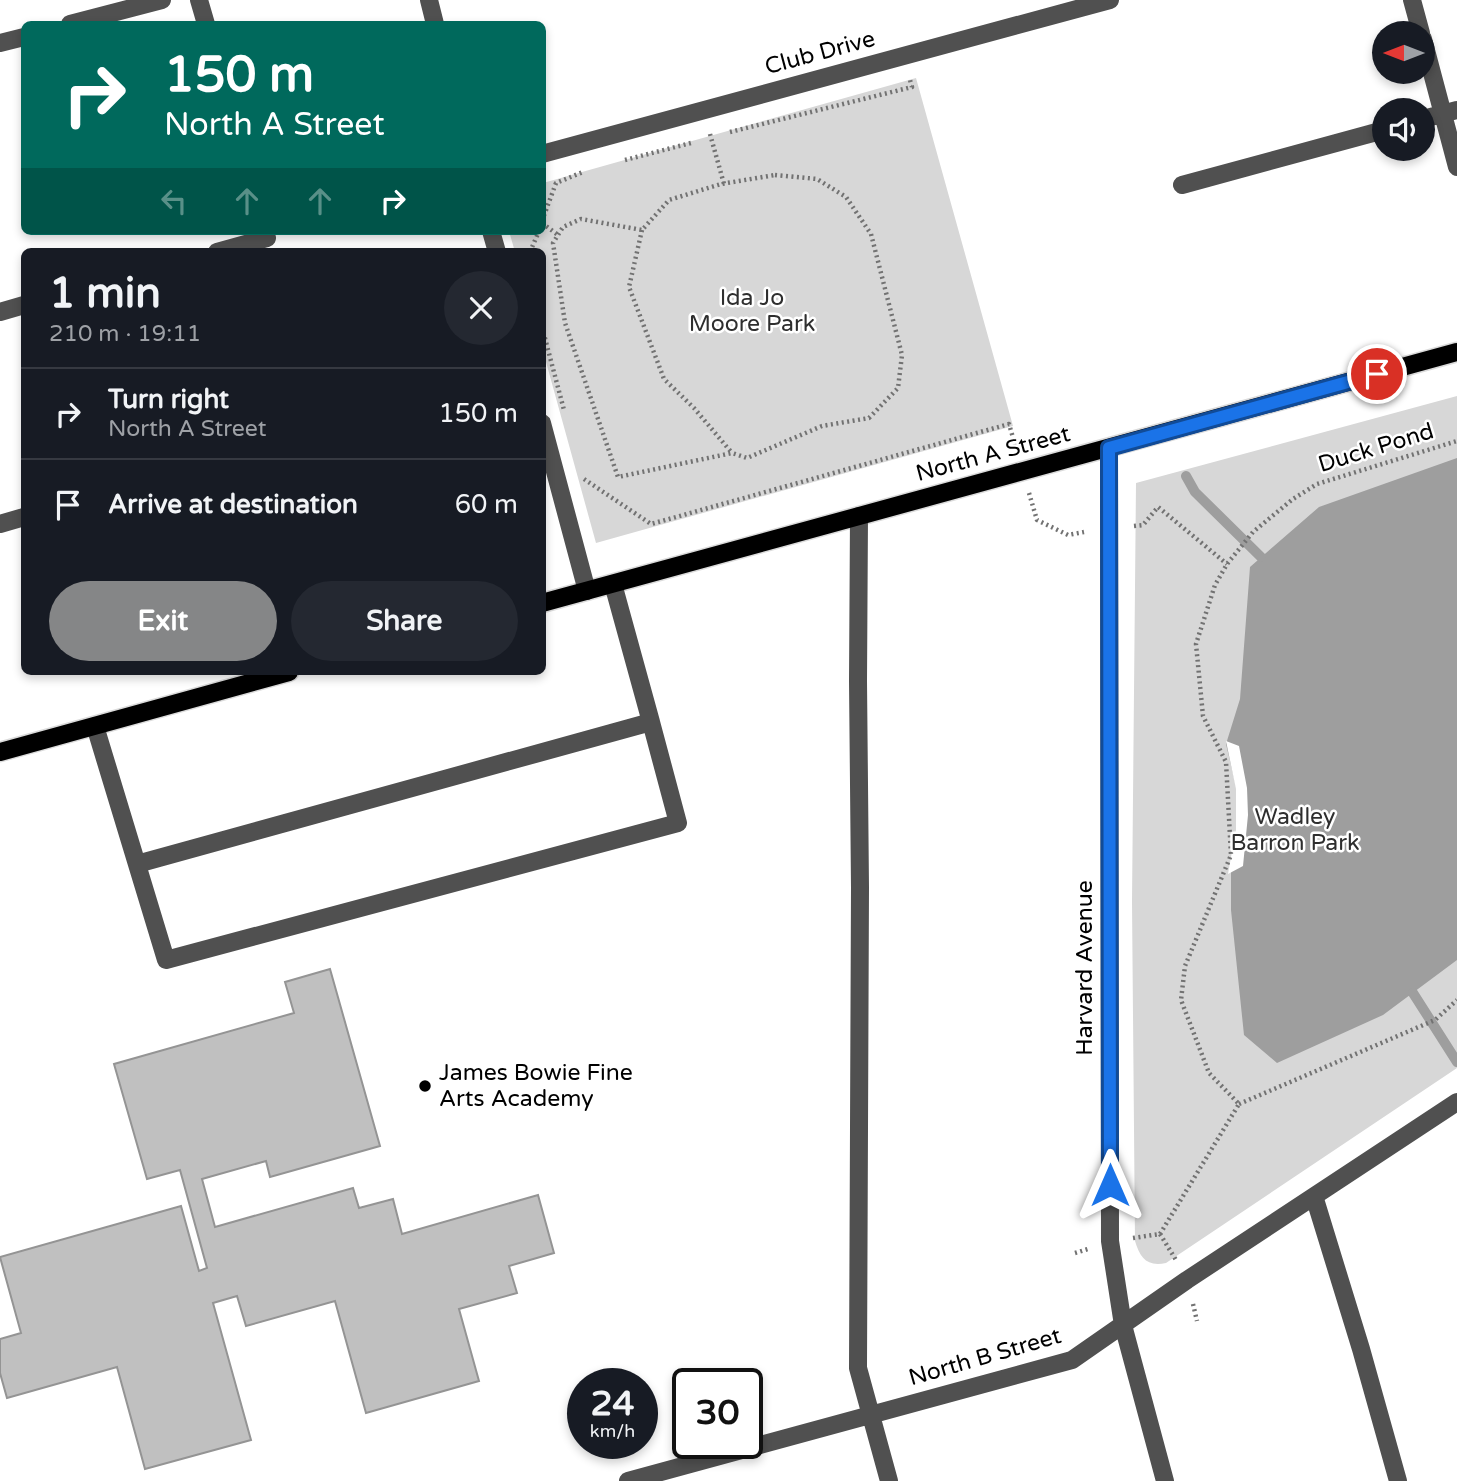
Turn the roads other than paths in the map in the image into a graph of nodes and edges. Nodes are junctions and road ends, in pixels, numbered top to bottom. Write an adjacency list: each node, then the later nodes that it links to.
1 (162, 0): 6 (street)
2 (199, 0): 7 (street)
3 (429, 0): 8 (street)
4 (1110, 0): 15 (street, Club Drive)
5 (1412, 0): 9 (street)
6 (82, 21)
7 (205, 21)
8 (434, 21)
9 (1418, 21)
10 (21, 38): 11 (street)
11 (0, 43)
12 (1435, 71): 13 (street)
13 (1450, 112): 16 (street)
14 (1372, 133): 17 (street)
15 (546, 153)
16 (1457, 167)
17 (1182, 185)
18 (268, 240): 19 (street)
19 (234, 248)
20 (21, 306): 21 (street)
21 (0, 312)
22 (1457, 352): 24 (main road, North A Street)
23 (546, 438): 29 (street)
24 (1109, 448): 25 (main road, North A Street); 38 (street, Harvard Avenue)
25 (859, 516): 28 (main road, North A Street); 39 (street)
26 (21, 518): 27 (street)
27 (0, 524)
28 (613, 584): 29 (main road, North A Street); 32 (street)
29 (587, 591): 30 (main road, North A Street)
30 (546, 602)
31 (278, 675): 33 (main road)
32 (651, 722): 35 (street); 35 (street)
33 (95, 726): 34 (main road); 35 (street)
34 (0, 752)
35 (137, 864)
36 (1457, 1102): 37 (street, North B Street)
37 (1314, 1196): 38 (street, North B Street); 43 (street)
38 (1123, 1325): 39 (street, North B Street); 42 (street, Harvard Avenue)
39 (871, 1415): 40 (street, North B Street); 41 (street)
40 (628, 1481)
41 (890, 1481)
42 (1165, 1481)
43 (1398, 1481)

